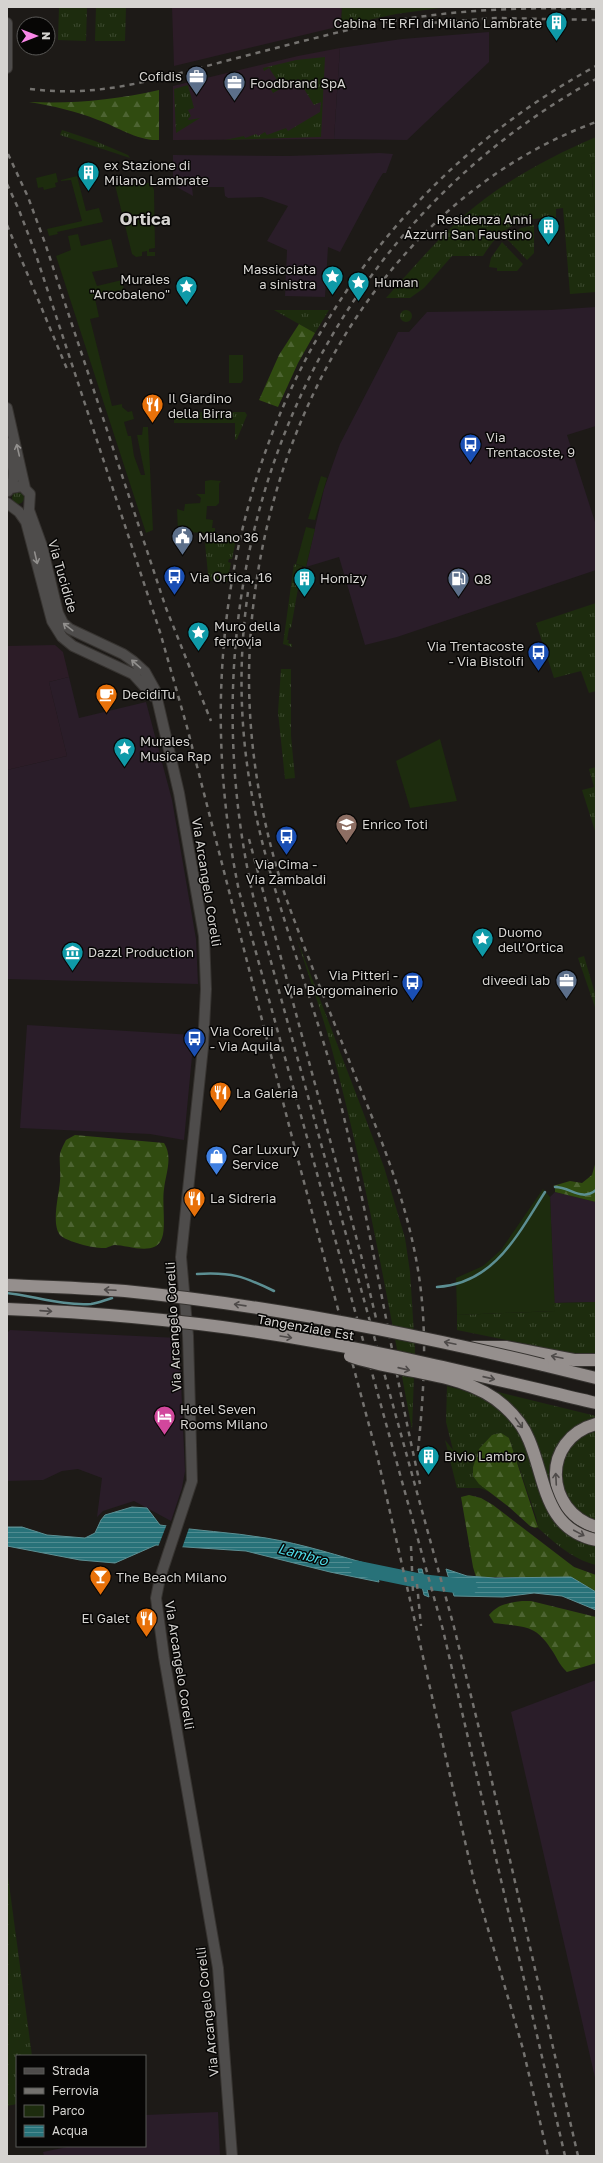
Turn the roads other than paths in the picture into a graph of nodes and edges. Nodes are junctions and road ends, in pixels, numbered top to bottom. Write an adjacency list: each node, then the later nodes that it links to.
1 (7, 22): 2 (street)
2 (7, 68)
3 (7, 408): 5 (street, Via Tucidide, one-way to 3)
4 (7, 443): 6 (street)
5 (25, 488): 6 (street); 8 (street, Via Tucidide)
6 (9, 490)
7 (7, 503): 9 (street, Via Tucidide)
8 (29, 504): 9 (street); 10 (street, Via Tucidide, one-way to 8)
9 (16, 510): 11 (street, Via Tucidide, one-way to 11)
10 (110, 648): 11 (street); 12 (street); 13 (street, Via Tucidide, one-way to 10)
11 (97, 657): 12 (street, Via Tucidide)
12 (112, 664): 13 (street, Via Tucidide)
13 (159, 706): 24 (street, Via Arcangelo Corelli)
14 (7, 1285): 17 (highway, Tangenziale Est, one-way to 14, bridge)
15 (7, 1309): 16 (highway, Tangenziale Est, one-way to 16, bridge)
16 (314, 1341): 20 (highway, Tangenziale Est, one-way to 20, bridge); 23 (highway, one-way to 23, bridge)
17 (466, 1347): 18 (highway, one-way to 17, bridge); 19 (highway, Tangenziale Est, bridge)
18 (596, 1360)
19 (596, 1378)
20 (596, 1403)
21 (596, 1424): 22 (highway, one-way to 21)
22 (596, 1528)
23 (596, 1540)
24 (232, 2156)

